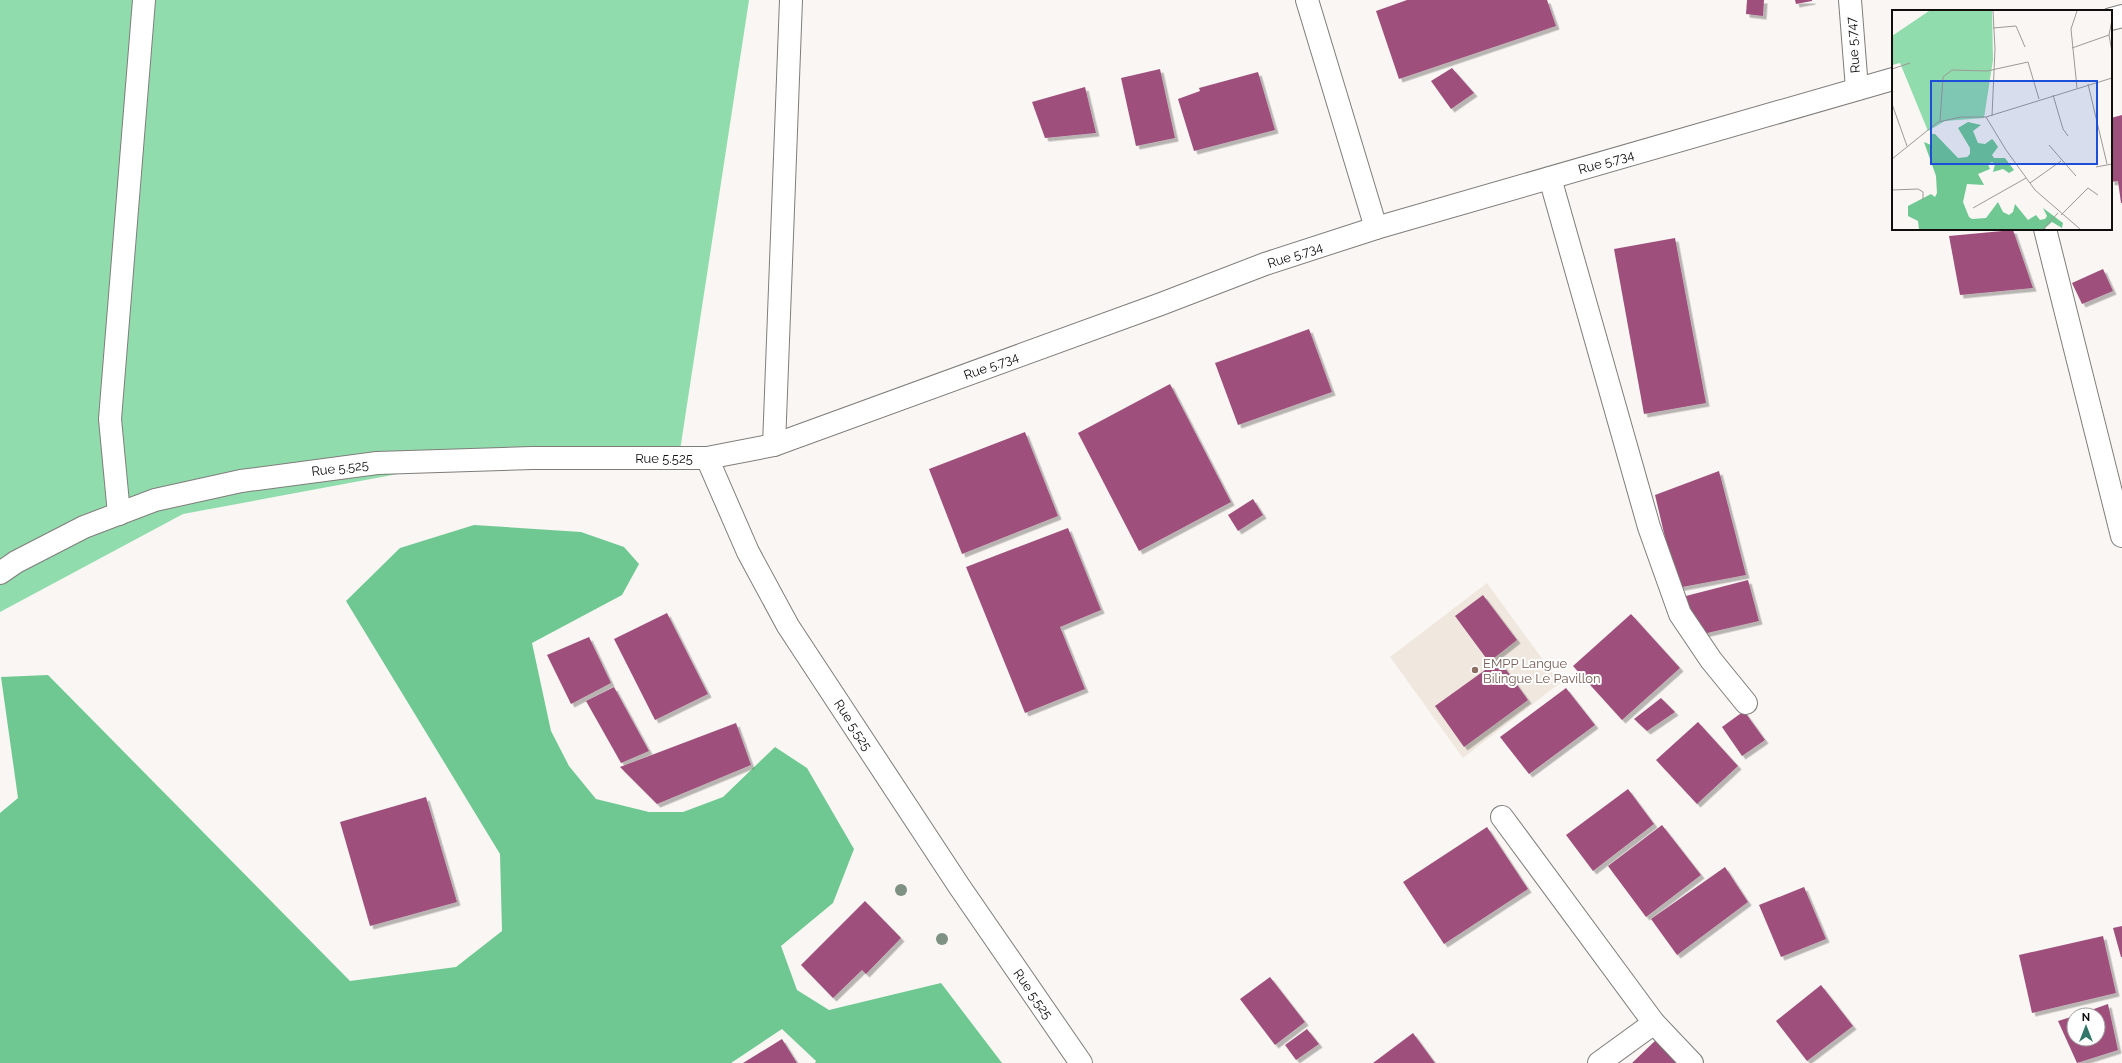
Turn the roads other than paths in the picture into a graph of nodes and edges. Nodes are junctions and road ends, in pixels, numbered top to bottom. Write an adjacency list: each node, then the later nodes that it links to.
1 (144, 0): 14 (street)
2 (791, 0): 12 (street)
3 (1307, 0): 10 (street)
4 (1850, 0): 8 (street, Rue 5.747)
5 (2122, 16): 6 (street)
6 (2112, 18)
7 (1892, 79): 8 (street, Rue 5.734)
8 (1857, 89): 9 (street, Rue 5.734)
9 (1550, 178): 10 (street, Rue 5.734); 17 (street)
10 (1376, 228): 12 (street, Rue 5.734)
11 (2045, 230): 15 (street)
12 (774, 445): 13 (street, Rue 5.734)
13 (707, 458): 14 (street, Rue 5.525); 20 (street, Rue 5.525)
14 (119, 514): 16 (street, Rue 5.525)
15 (2122, 536)
16 (0, 573)
17 (1746, 702)
18 (1502, 817): 19 (street)
19 (1654, 1023): 21 (street); 22 (street)
20 (1081, 1063)
21 (1599, 1063)
22 (1692, 1063)

